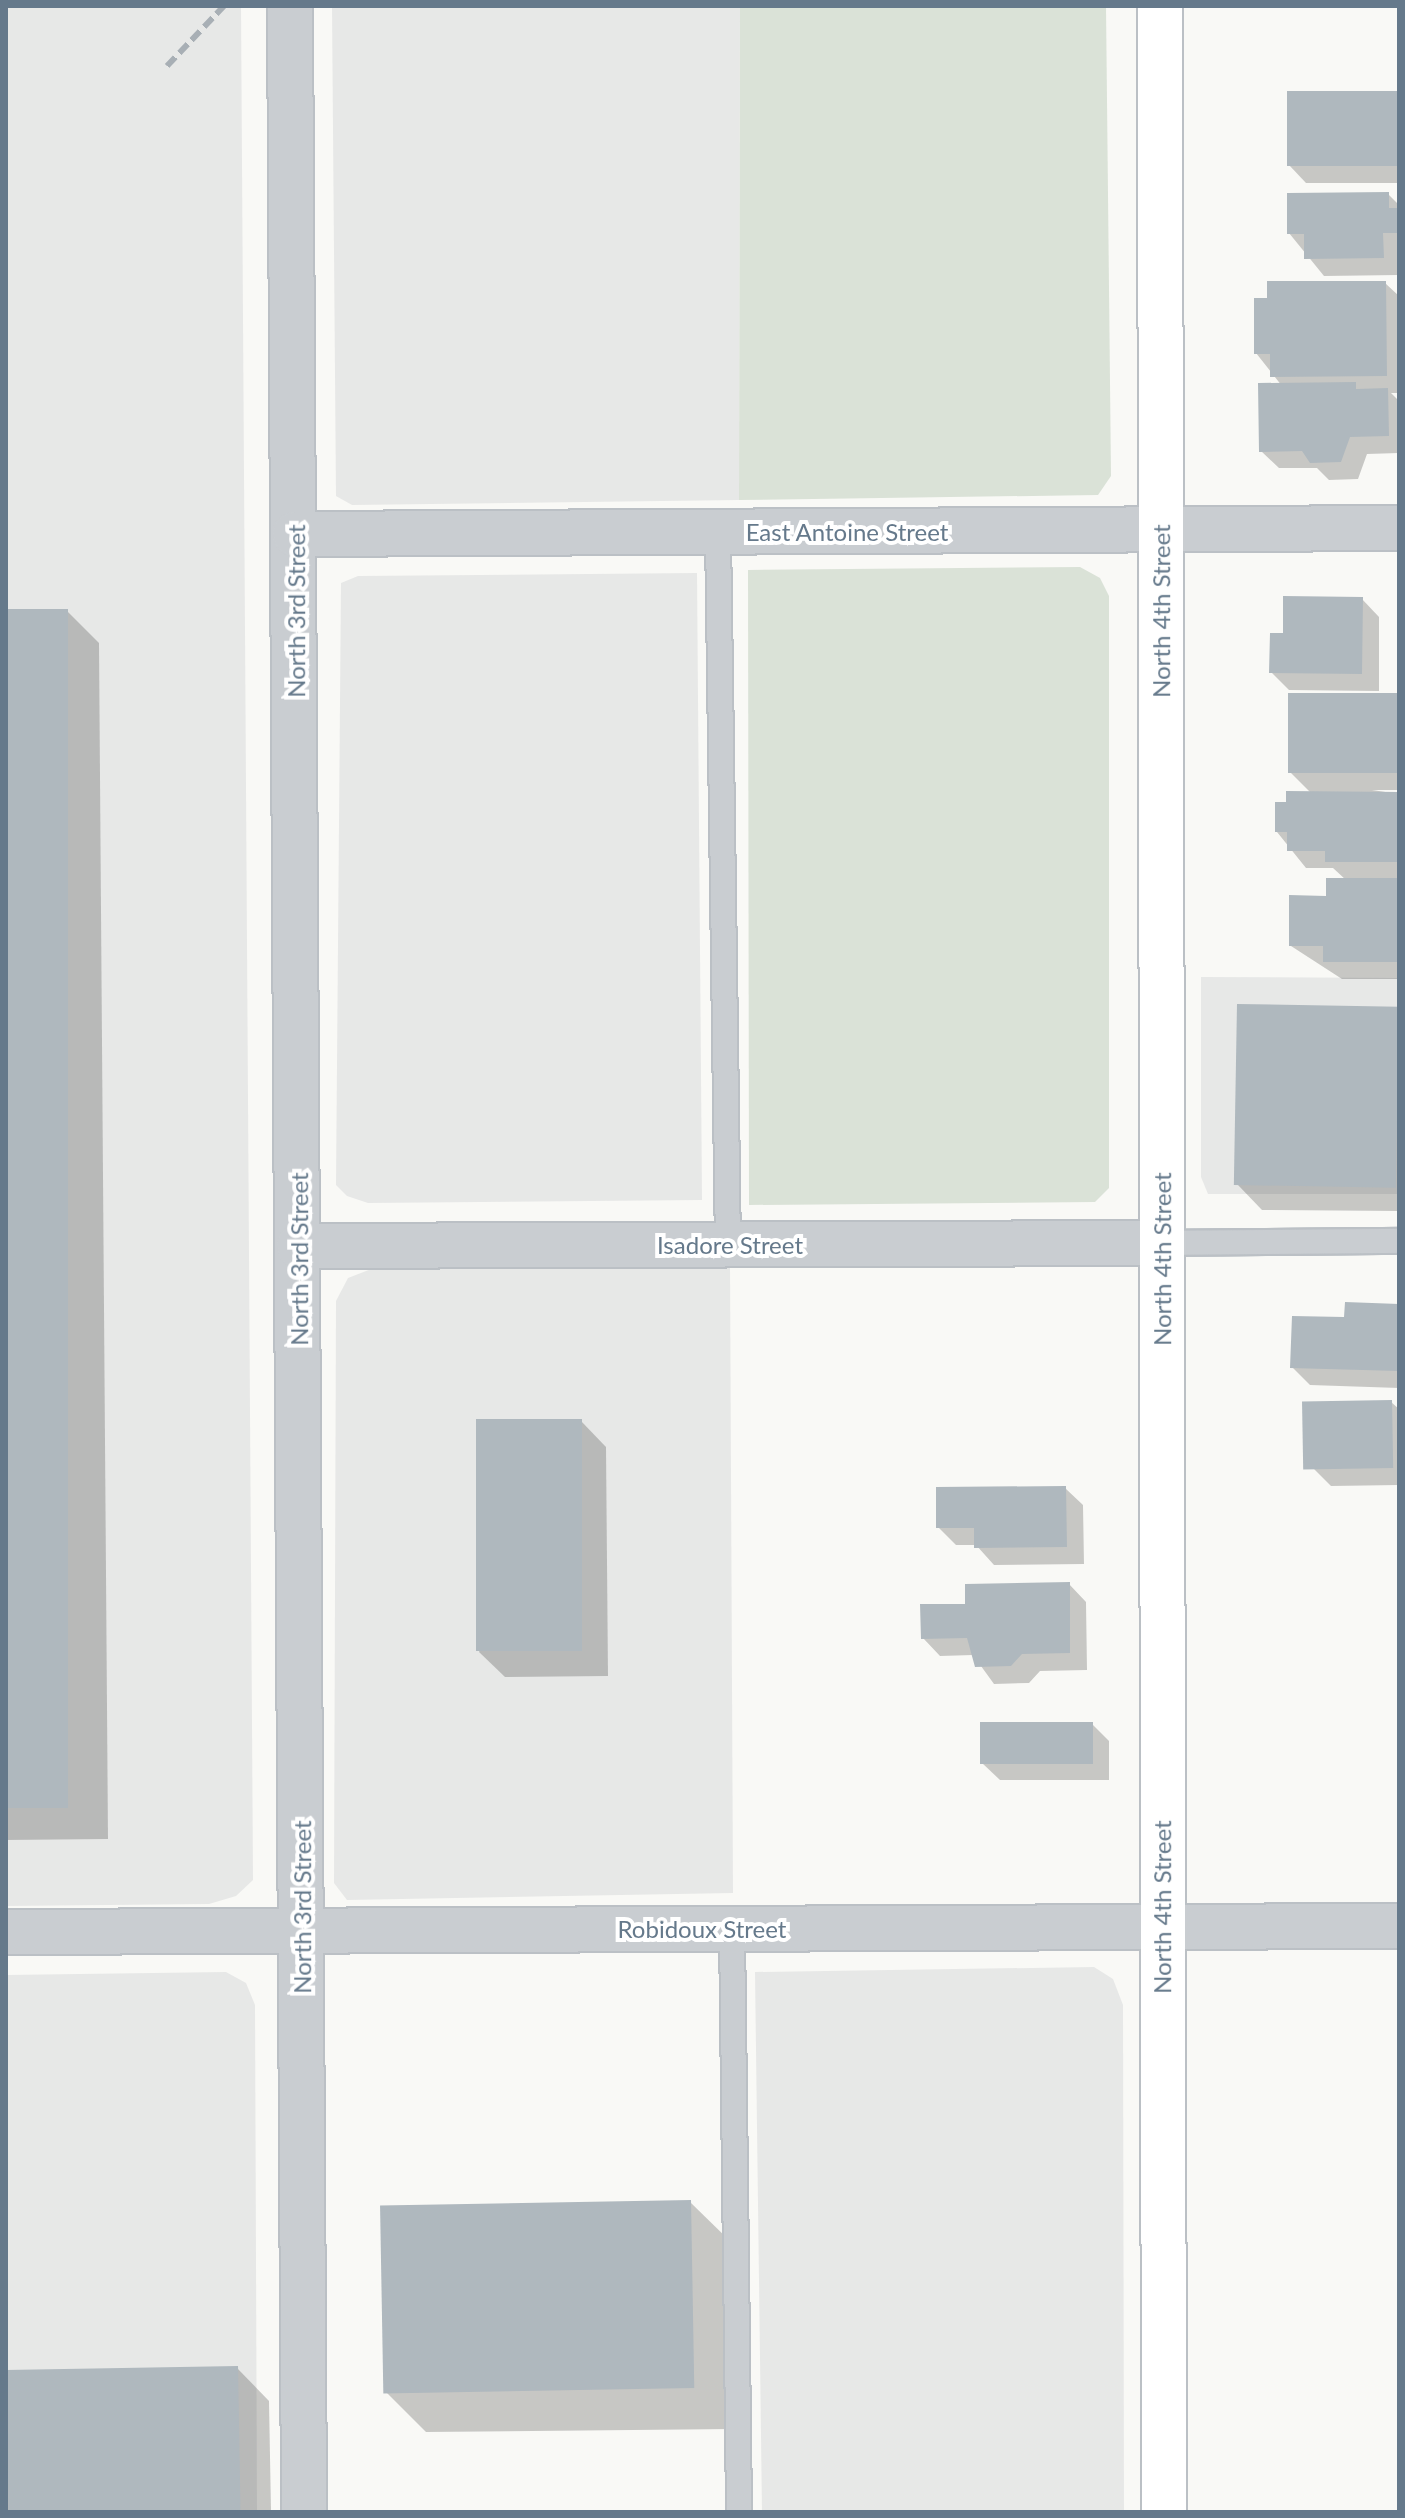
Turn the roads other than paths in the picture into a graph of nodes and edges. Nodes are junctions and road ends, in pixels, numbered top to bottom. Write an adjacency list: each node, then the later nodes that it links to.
1 (290, 6): 6 (street, North 3rd Street)
2 (1160, 6): 4 (street, North 4th Street)
3 (1399, 528): 4 (street, East Antoine Street)
4 (1161, 530): 5 (street, East Antoine Street); 8 (street, North 4th Street)
5 (718, 532): 6 (street, East Antoine Street); 9 (lane)
6 (295, 534): 10 (street, North 3rd Street)
7 (1399, 1241): 8 (lane)
8 (1162, 1243): 9 (street, Isadore Street); 14 (street, North 4th Street)
9 (728, 1245): 10 (street, Isadore Street)
10 (299, 1246): 12 (street, North 3rd Street)
11 (1399, 1926): 14 (street, Robidoux Street)
12 (302, 1929): 13 (street, Robidoux Street); 15 (street, Robidoux Street); 16 (street, North 3rd Street)
13 (732, 1929): 14 (street, Robidoux Street); 17 (lane)
14 (1162, 1929): 18 (street, North 4th Street)
15 (6, 1932)
16 (304, 2512)
17 (739, 2512)
18 (1164, 2512)

